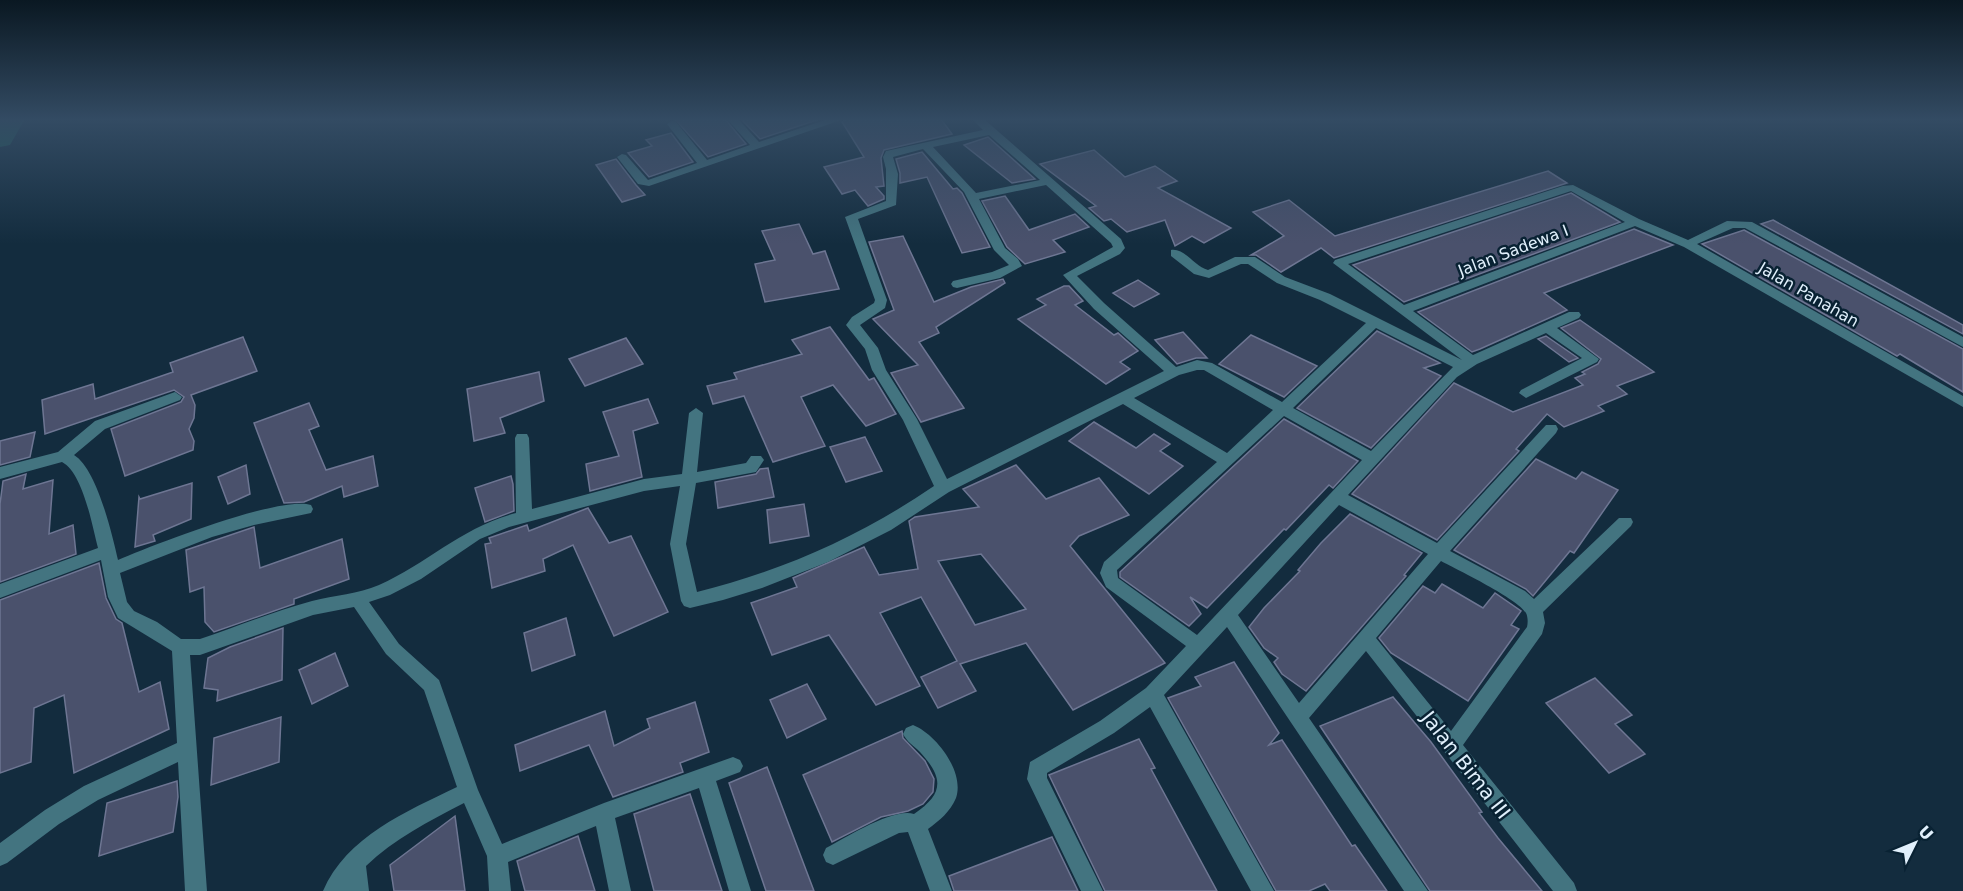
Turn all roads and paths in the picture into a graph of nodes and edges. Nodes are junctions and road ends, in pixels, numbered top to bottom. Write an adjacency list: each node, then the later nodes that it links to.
1 (625, 161): 7 (street)
2 (701, 161): 7 (street)
3 (715, 161): 7 (street)
4 (890, 161): 35 (street)
5 (939, 161): 9 (street)
6 (1022, 161): 8 (street)
7 (704, 164)
8 (1046, 182): 9 (street); 20 (street)
9 (972, 197): 13 (street)
10 (1635, 222): 11 (street, Jalan Panahan); 14 (street, Jalan Sadewa I); 14 (street, Jalan Panahan)
11 (1688, 244): 18 (street); 24 (street, Jalan Panahan)
12 (1175, 253): 16 (street)
13 (957, 285)
14 (1403, 310): 19 (street)
15 (1574, 315): 17 (street)
16 (1375, 322): 19 (street); 25 (street)
17 (1546, 327): 19 (street); 21 (street)
18 (1963, 343)
19 (1467, 364): 30 (street)
20 (1174, 372): 23 (street); 25 (street)
21 (1526, 393)
22 (175, 397): 29 (street)
23 (1124, 398): 32 (street); 35 (street)
24 (1963, 402)
25 (1282, 410): 30 (street); 32 (street)
26 (696, 413): 34 (street)
27 (1551, 429): 41 (street)
28 (522, 438): 38 (street)
29 (63, 456): 33 (street); 40 (street)
30 (1372, 459): 36 (street)
31 (756, 460): 34 (street)
32 (1228, 461): 48 (street)
33 (0, 474)
34 (689, 479): 35 (street); 38 (street)
35 (943, 488)
36 (1336, 496): 41 (street); 46 (street)
37 (305, 509): 42 (street)
38 (524, 517): 44 (street)
39 (1625, 522): 45 (street)
40 (107, 551): 42 (street); 43 (street)
41 (1438, 553): 45 (street); 47 (street)
42 (111, 570): 49 (street)
43 (0, 591)
44 (358, 599): 49 (street); 57 (street)
45 (1534, 609): 53 (street)
46 (1228, 615): 48 (street); 51 (street)
47 (1366, 638): 51 (street); 53 (street, Jalan Bima III)
48 (1198, 645): 50 (street)
49 (181, 648): 54 (street)
50 (1153, 694): 71 (street); 72 (street)
51 (1298, 718): 73 (street)
52 (913, 734): 59 (street)
53 (1451, 746): 74 (street, Jalan Bima III)
54 (188, 748): 61 (street); 64 (street)
55 (733, 766): 56 (street)
56 (705, 776): 58 (street); 69 (street)
57 (468, 791): 62 (street); 63 (street)
58 (604, 813): 62 (street); 68 (street)
59 (916, 825): 60 (street); 70 (street)
60 (833, 855)
61 (0, 856)
62 (497, 856): 67 (street)
63 (355, 861): 65 (street); 66 (street)
64 (196, 891)
65 (334, 891)
66 (358, 891)
67 (500, 891)
68 (620, 891)
69 (740, 891)
70 (941, 891)
71 (1092, 891)
72 (1263, 891)
73 (1416, 891)
74 (1566, 891)

